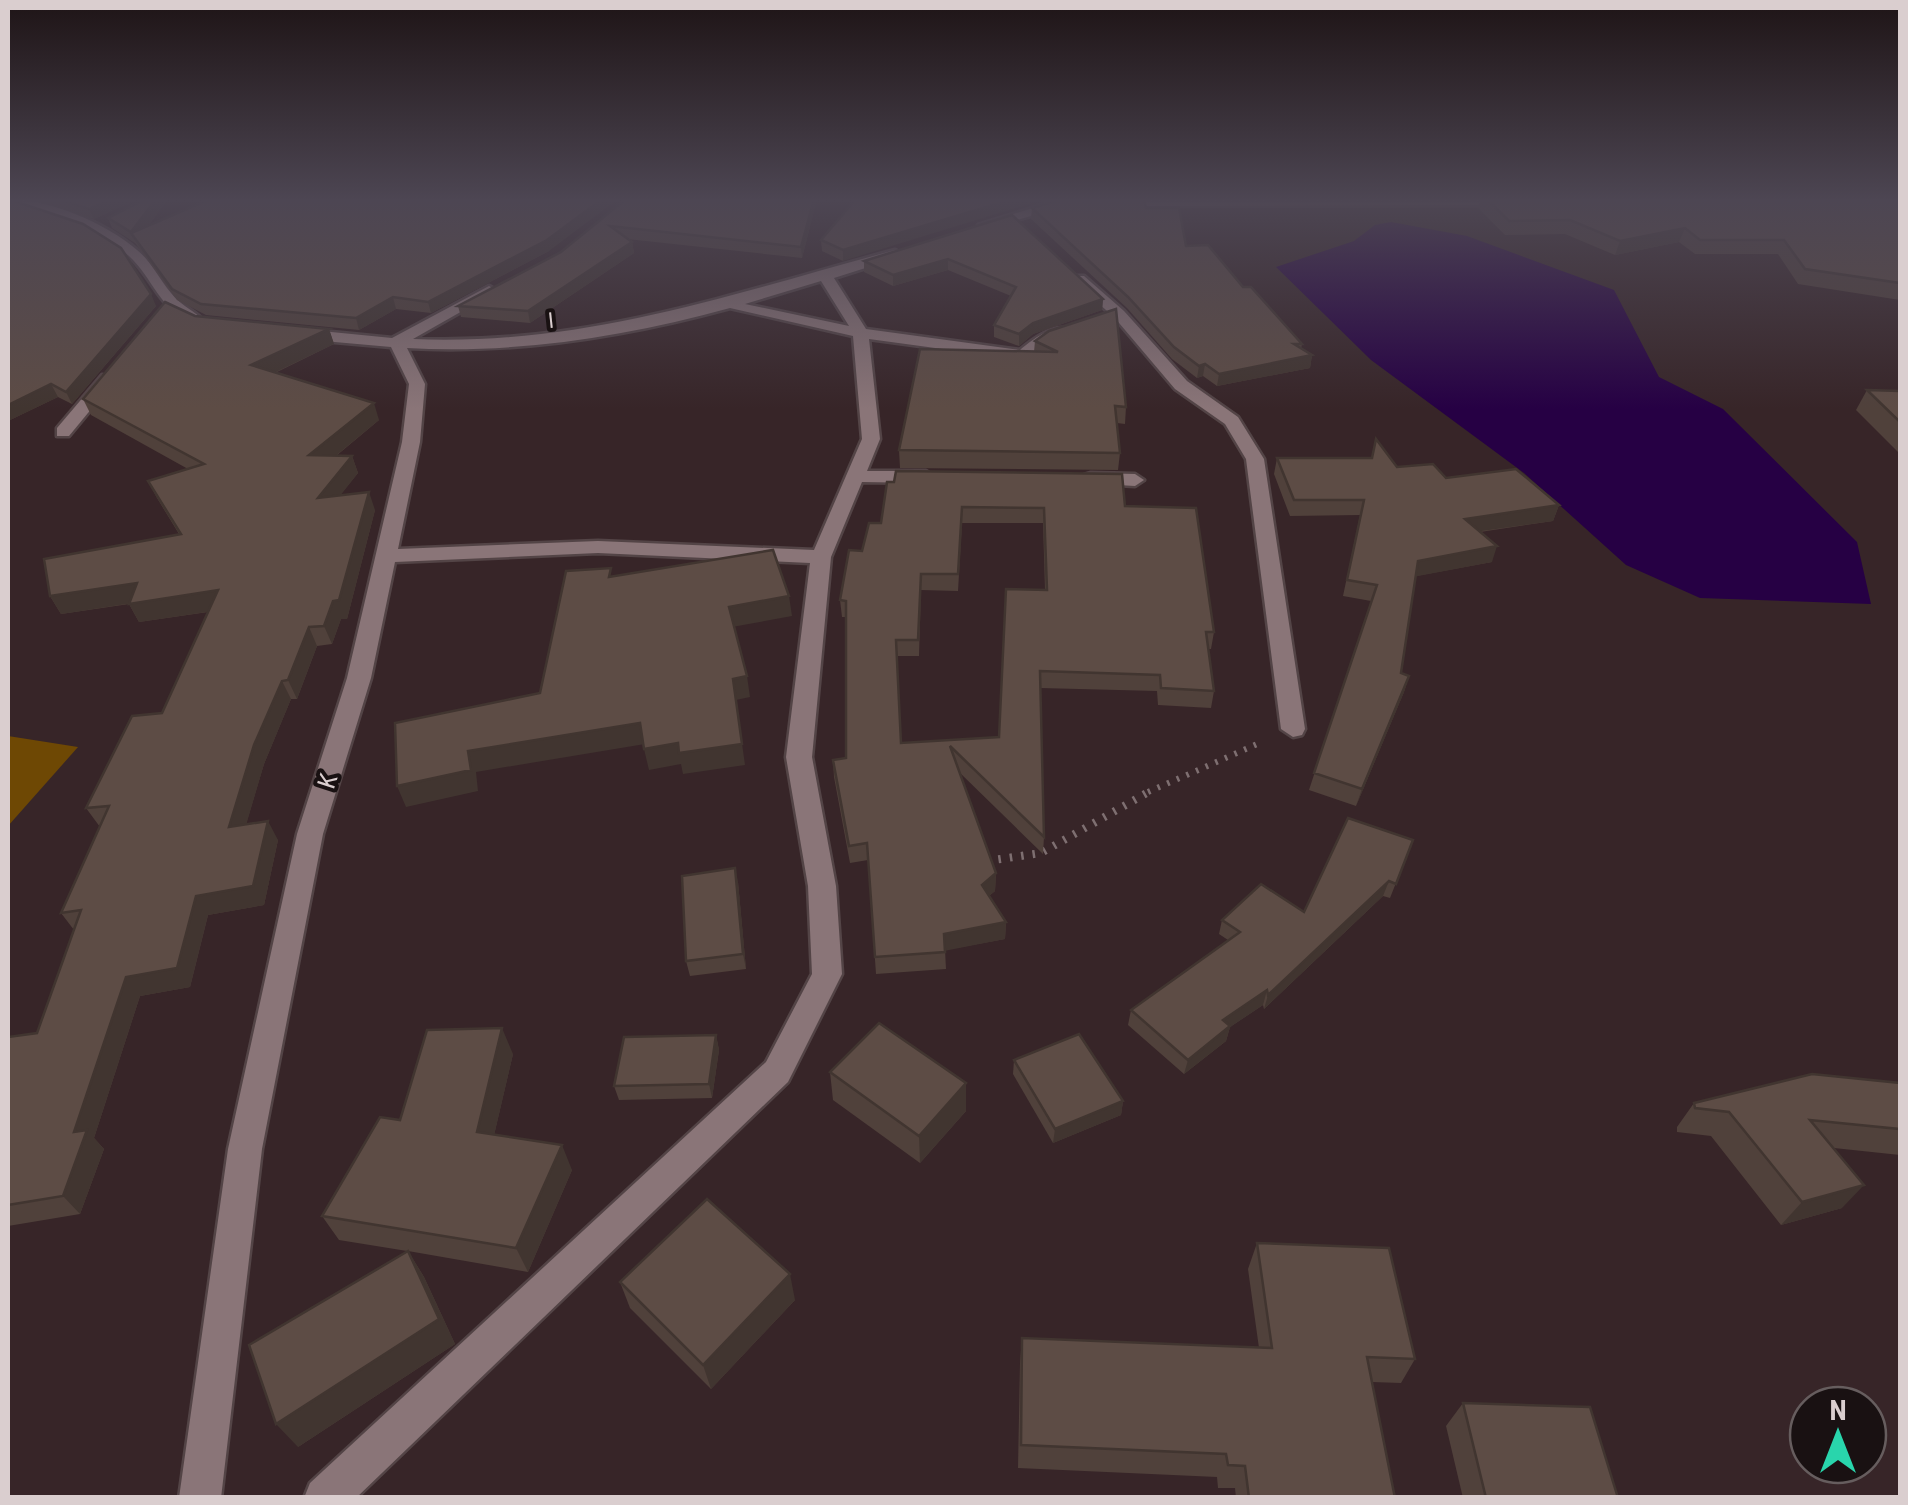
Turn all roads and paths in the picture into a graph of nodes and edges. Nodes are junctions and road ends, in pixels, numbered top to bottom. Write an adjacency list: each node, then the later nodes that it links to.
1 (142, 269): 8 (street)
2 (850, 269): 4 (street, I)
3 (1067, 269): 7 (street)
4 (826, 277): 6 (street, I); 10 (street)
5 (507, 281): 11 (street)
6 (732, 305): 10 (street); 11 (street, I)
7 (1102, 319): 10 (street); 20 (street)
8 (202, 323)
9 (276, 332): 11 (street, I)
10 (861, 334): 14 (street)
11 (396, 342): 18 (street, K)
12 (122, 362): 13 (street)
13 (63, 432)
14 (856, 476): 15 (street); 19 (street)
15 (955, 477)
16 (1075, 479): 17 (street)
17 (1134, 480)
18 (389, 556): 19 (street); 22 (street, K)
19 (821, 557): 23 (street)
20 (1293, 729): 21 (path)
21 (968, 864)
22 (200, 1498)
23 (325, 1498)

